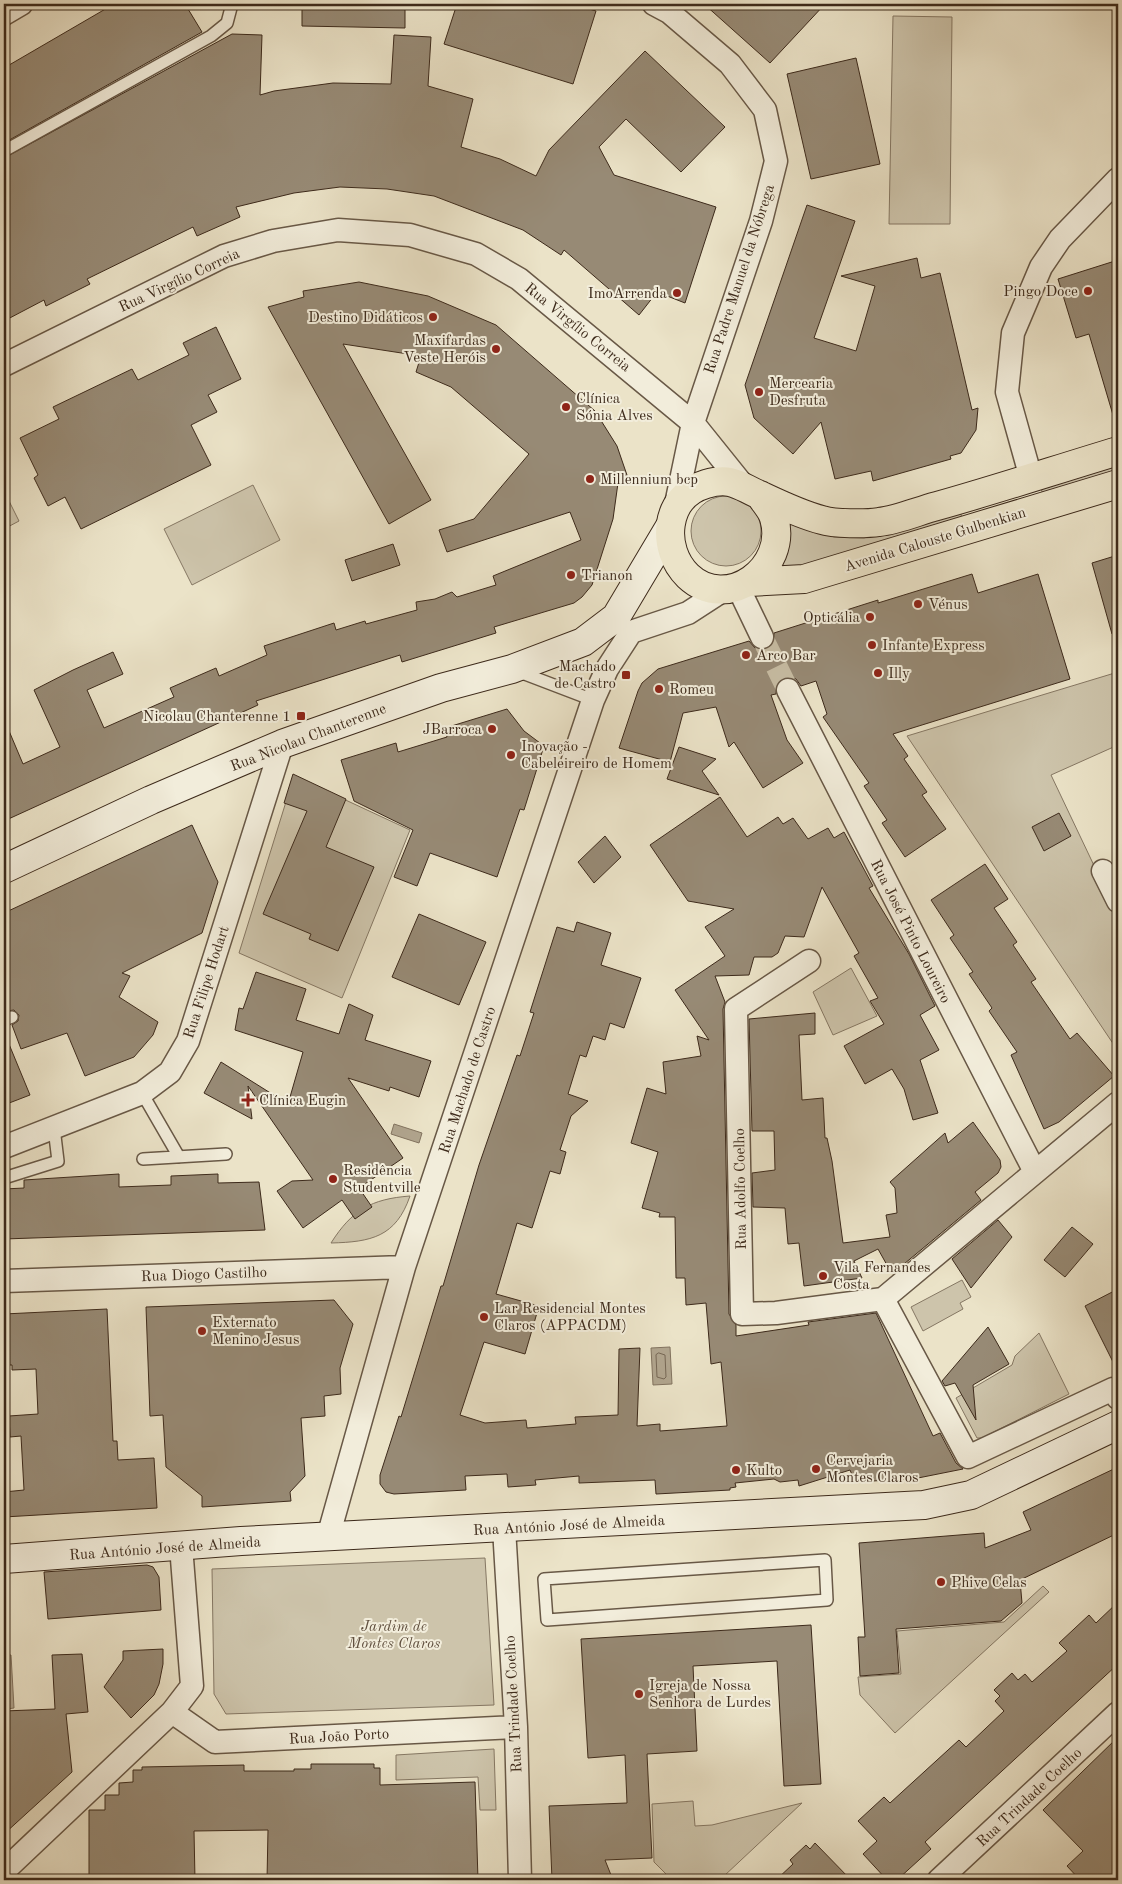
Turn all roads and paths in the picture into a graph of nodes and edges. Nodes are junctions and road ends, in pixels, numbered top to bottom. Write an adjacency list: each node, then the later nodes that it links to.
1 (21, 4): 4 (street)
2 (232, 4): 5 (lane)
3 (654, 4): 8 (street, Rua Padre Manuel da Nóbrega)
4 (4, 14)
5 (4, 151)
6 (1118, 178): 10 (street)
7 (4, 366): 8 (street, Rua Virgílio Correia)
8 (693, 423): 12 (street, Rua Virgílio Correia); 13 (street, Rua Padre Manuel da Nóbrega)
9 (1118, 451): 10 (main road, Avenida Calouste Gulbenkian)
10 (1031, 478): 12 (main road, Avenida Calouste Gulbenkian)
11 (1118, 484): 14 (main road, Avenida Calouste Gulbenkian)
12 (751, 490): 13 (main road); 14 (main road)
13 (672, 518): 14 (main road); 15 (street)
14 (737, 586): 15 (street); 16 (street)
15 (623, 625): 17 (street, Rua Nicolau Chanterenne); 19 (street, Rua Machado de Castro)
16 (762, 637)
17 (512, 669): 19 (lane); 20 (street, Rua Nicolau Chanterenne)
18 (788, 690): 32 (street, Rua José Pinto Loureiro)
19 (593, 700): 34 (street, Rua Machado de Castro)
20 (282, 744): 21 (street, Rua Nicolau Chanterenne); 25 (street, Rua Filipe Hodart)
21 (4, 869)
22 (1103, 870): 23 (street)
23 (1118, 901)
24 (809, 961): 36 (street, Rua Adolfo Coelho)
25 (142, 1093): 27 (street, Rua Filipe Hodart); 30 (lane)
26 (1118, 1102): 32 (street)
27 (54, 1128): 28 (street, Rua Filipe Hodart); 33 (lane)
28 (4, 1147)
29 (226, 1154): 30 (lane)
30 (179, 1157): 31 (lane)
31 (143, 1159)
32 (1035, 1172): 36 (street)
33 (4, 1178)
34 (404, 1267): 35 (street, Rua Diogo Castilho); 40 (street, Rua Machado de Castro)
35 (4, 1281)
36 (883, 1299): 37 (street)
37 (1118, 1398)
38 (1118, 1425): 39 (street, Rua António José de Almeida)
39 (504, 1528): 40 (street, Rua António José de Almeida); 46 (street, Rua Trindade Coelho)
40 (328, 1537): 41 (street, Rua António José de Almeida)
41 (181, 1546): 42 (street, Rua António José de Almeida); 44 (street)
42 (4, 1559)
43 (544, 1579): 43 (lane)
44 (172, 1712): 46 (street, Rua João Porto); 47 (street)
45 (1118, 1713): 49 (street, Rua Trindade Coelho)
46 (516, 1727): 48 (street, Rua Trindade Coelho)
47 (4, 1871)
48 (520, 1880)
49 (939, 1880)

